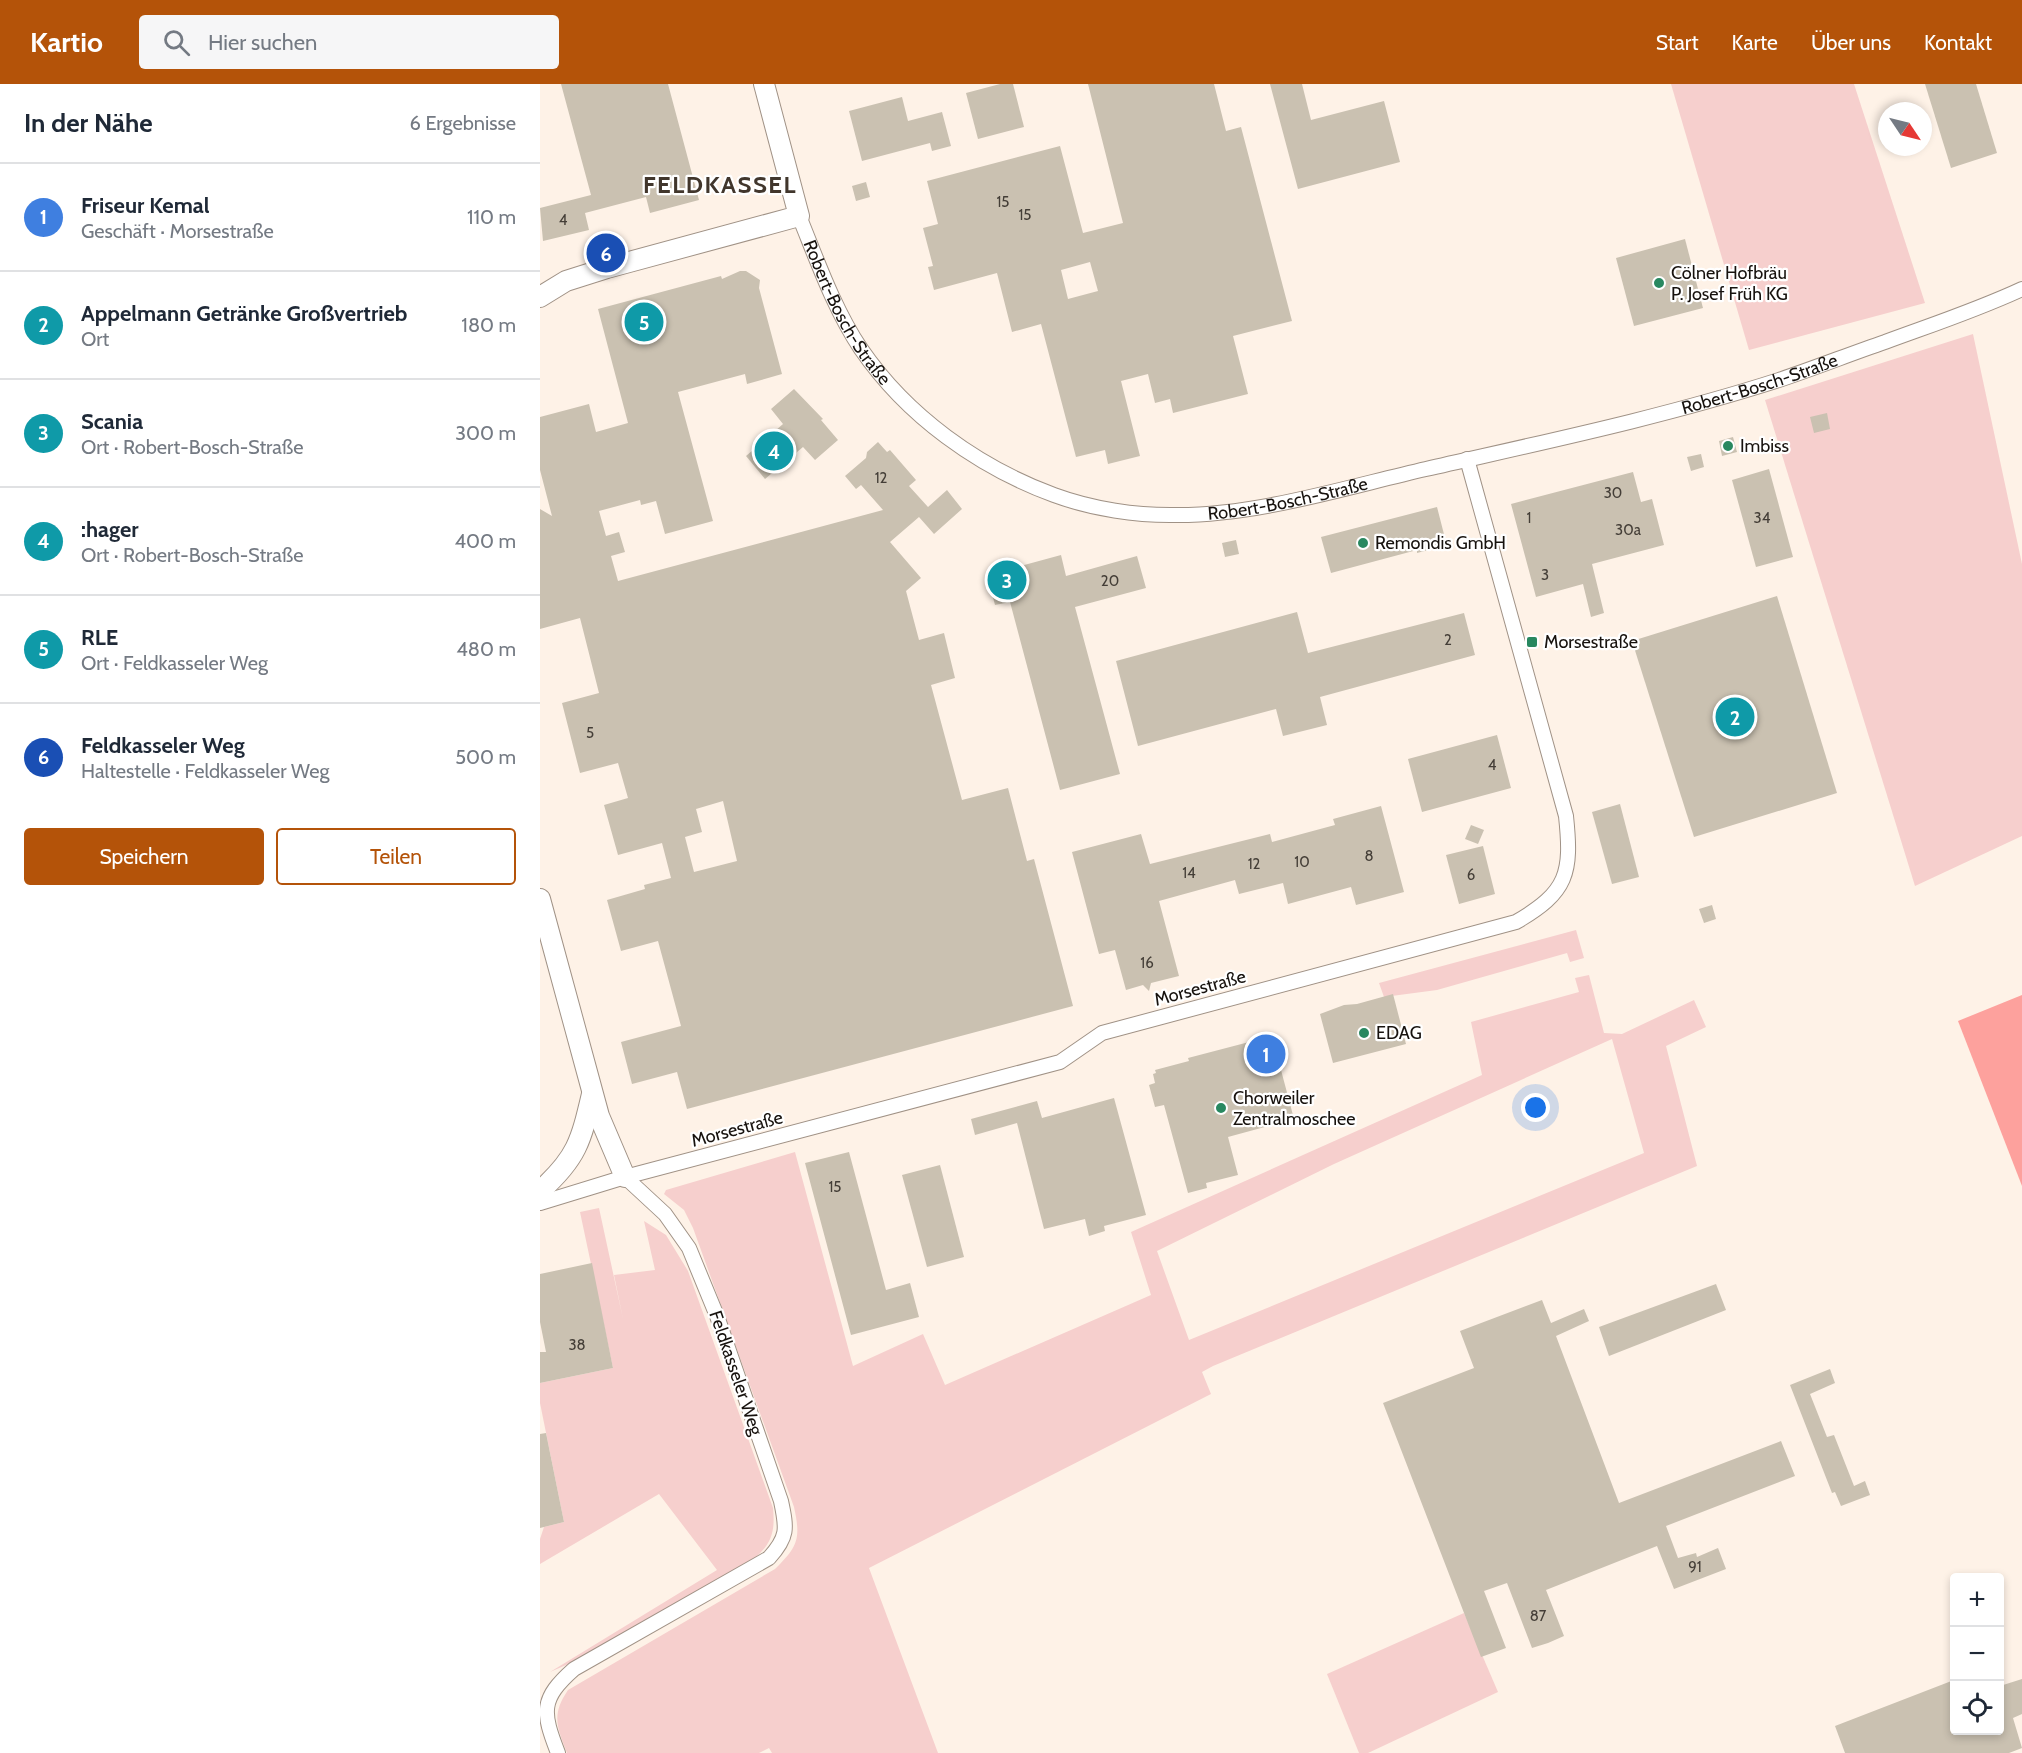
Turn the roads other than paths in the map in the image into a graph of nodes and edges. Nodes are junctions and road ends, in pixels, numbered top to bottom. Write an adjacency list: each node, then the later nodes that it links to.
1 (764, 84): 2 (street, Robert-Bosch-Straße)
2 (799, 216): 4 (street); 5 (street, Robert-Bosch-Straße)
3 (2022, 289): 5 (street, Robert-Bosch-Straße)
4 (541, 296)
5 (1467, 459): 8 (street, Morsestraße)
6 (540, 899): 7 (street, Feldkasseler Weg)
7 (593, 1091): 8 (street, Feldkasseler Weg); 9 (street)
8 (625, 1177): 10 (street, Morsestraße); 11 (street, Feldkasseler Weg)
9 (540, 1191)
10 (540, 1203)
11 (558, 1753)

